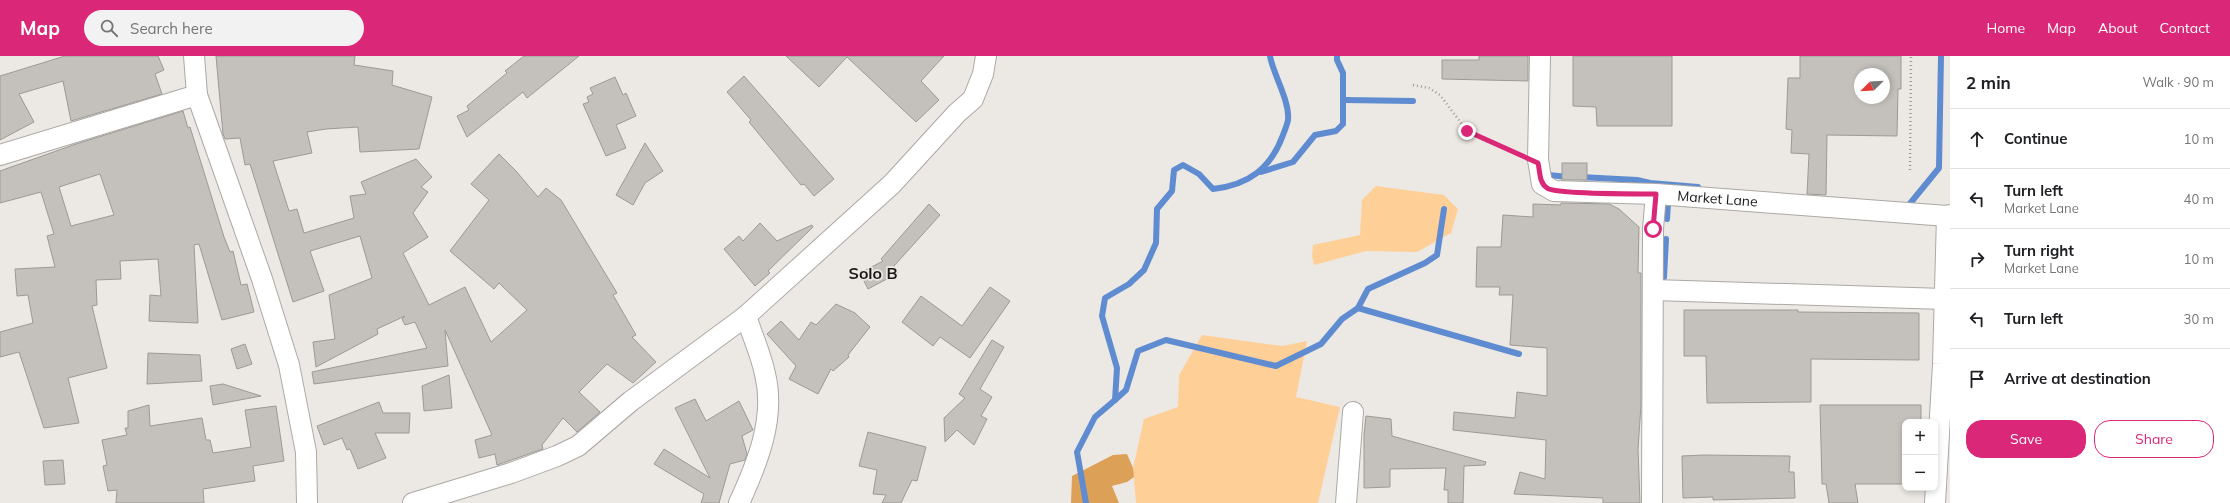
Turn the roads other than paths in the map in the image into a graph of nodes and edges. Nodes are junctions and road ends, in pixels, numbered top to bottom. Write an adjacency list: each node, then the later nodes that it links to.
1 (194, 56): 4 (street)
2 (986, 56): 10 (street)
3 (1540, 56): 6 (street, Market Lane)
4 (197, 95): 5 (street); 12 (street)
5 (0, 155)
6 (1656, 194): 7 (street, Market Lane); 8 (street)
7 (1949, 215): 9 (street)
8 (1653, 290): 9 (street); 16 (street)
9 (1944, 299): 17 (street)
10 (746, 316): 13 (street); 14 (street)
11 (1353, 412): 15 (street)
12 (307, 503)
13 (413, 503)
14 (739, 503)
15 (1346, 503)
16 (1652, 503)
17 (1935, 503)

